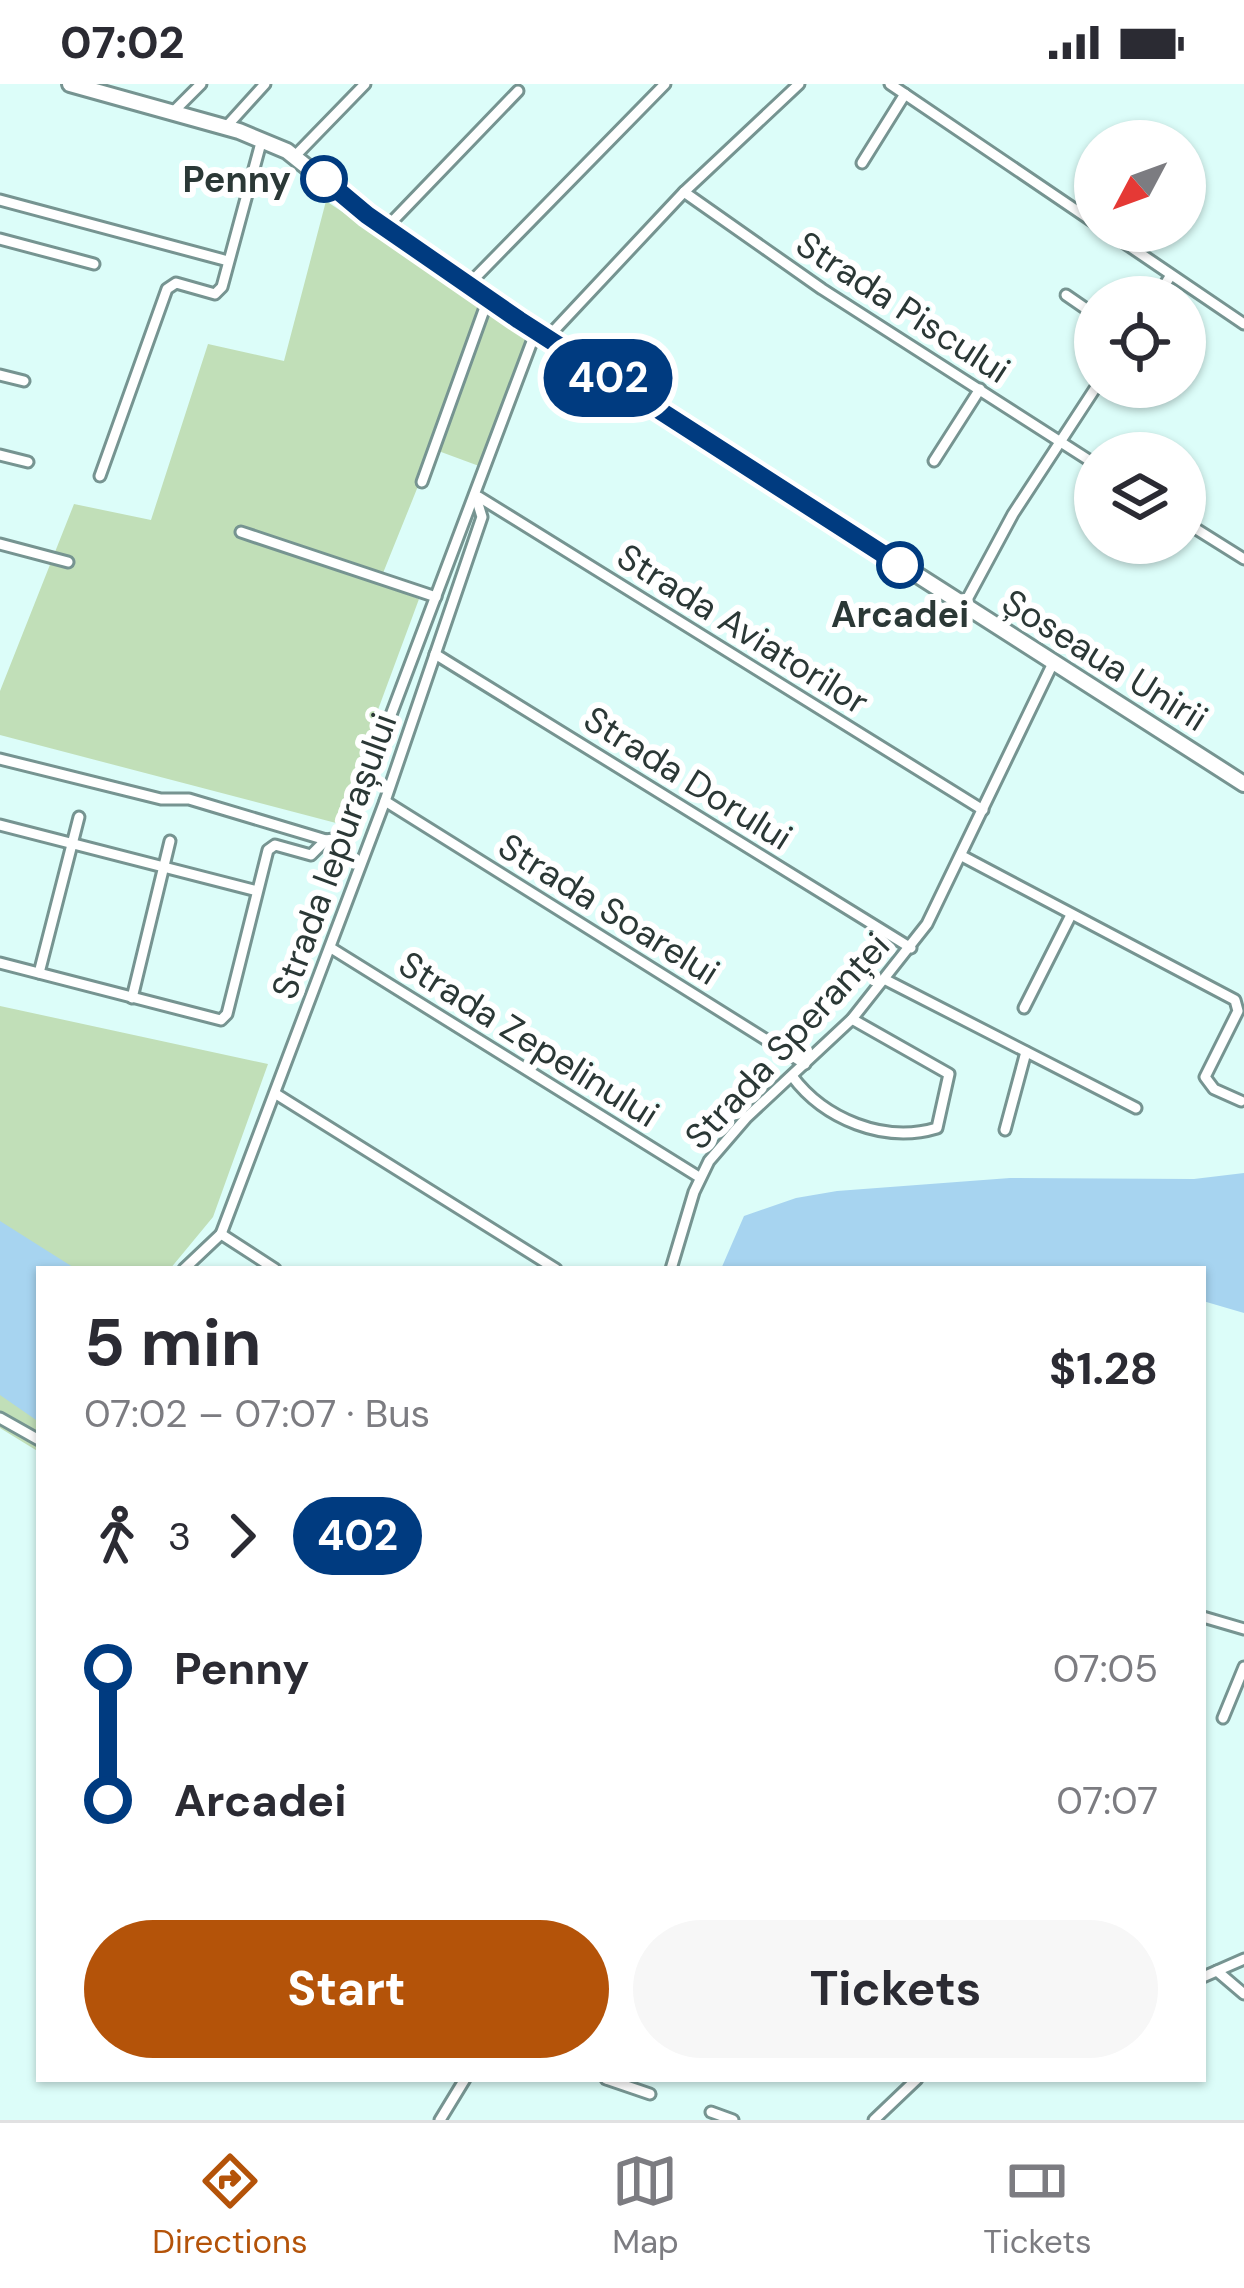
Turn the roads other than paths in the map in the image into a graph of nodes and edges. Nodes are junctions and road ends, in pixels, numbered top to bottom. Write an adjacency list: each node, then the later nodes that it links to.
1 (70, 84): 10 (main road, Șoseaua Unirii)
2 (201, 84): 10 (street)
3 (265, 84): 11 (street)
4 (364, 84): 13 (street)
5 (665, 84): 24 (street)
6 (799, 84): 15 (street)
7 (890, 84): 9 (street)
8 (518, 92): 18 (street)
9 (905, 94): 14 (street); 17 (street)
10 (174, 111): 11 (main road, Șoseaua Unirii)
11 (226, 127): 12 (main road, Șoseaua Unirii)
12 (262, 139): 13 (main road, Șoseaua Unirii); 21 (street)
13 (296, 156): 18 (main road, Șoseaua Unirii)
14 (862, 163)
15 (685, 192): 29 (street); 32 (street, Strada Piscului)
16 (0, 200): 21 (street)
17 (1074, 209)
18 (386, 228): 24 (main road, Șoseaua Unirii)
19 (0, 239): 22 (street)
20 (1138, 252): 23 (street)
21 (229, 261): 39 (street)
22 (94, 264)
23 (1172, 275): 28 (street)
24 (468, 285): 26 (main road, Șoseaua Unirii)
25 (1066, 295): 27 (street)
26 (488, 298): 29 (main road, Șoseaua Unirii); 40 (street)
27 (1074, 301)
28 (1244, 324)
29 (541, 335): 41 (street, Strada Iepurașului); 48 (main road, Șoseaua Unirii)
30 (0, 375): 31 (street)
31 (24, 381)
32 (980, 388): 34 (street, Strada Piscului); 37 (street)
33 (1082, 408): 34 (street)
34 (1059, 441): 35 (street, Strada Piscului); 48 (street)
35 (1074, 451)
36 (0, 455): 38 (street)
37 (934, 461)
38 (28, 462)
39 (100, 476)
40 (422, 482)
41 (475, 494): 47 (street, Strada Iepurașului); 49 (street, Strada Iepurașului); 54 (street, Strada Aviatorilor)
42 (241, 532): 47 (street)
43 (1206, 535): 45 (street)
44 (0, 544): 46 (street)
45 (1244, 559)
46 (68, 562)
47 (436, 596): 58 (street, Strada Iepurașului)
48 (964, 605): 50 (main road, Șoseaua Unirii)
49 (436, 654): 53 (street, Strada Iepurașului); 65 (street, Strada Dorului)
50 (1054, 663): 52 (main road, Șoseaua Unirii); 54 (street, Strada Speranței)
51 (0, 759): 58 (street)
52 (1244, 784)
53 (385, 801): 64 (street, Strada Iepurașului); 73 (street, Strada Soarelui)
54 (983, 810): 60 (street, Strada Speranței)
55 (79, 817): 59 (street)
56 (0, 825): 59 (street)
57 (170, 841): 61 (street)
58 (330, 841): 62 (street)
59 (73, 842): 61 (street); 67 (street)
60 (962, 856): 63 (street); 65 (street, Strada Speranței)
61 (164, 868): 62 (street); 69 (street)
62 (257, 892): 69 (street)
63 (1071, 915): 70 (street); 76 (street)
64 (331, 948): 75 (street, Strada Iepurașului); 79 (street, Strada Zepelinului)
65 (911, 948): 68 (street, Strada Speranței)
66 (0, 963): 67 (street)
67 (39, 973): 69 (street)
68 (886, 980): 71 (street, Strada Speranței); 72 (street)
69 (132, 998)
70 (1024, 1008)
71 (852, 1019): 73 (street, Strada Speranței); 74 (street)
72 (1026, 1052): 77 (street); 78 (street)
73 (805, 1064): 74 (street, Strada Speranței)
74 (792, 1076): 79 (street, Strada Speranței)
75 (276, 1094): 80 (street, Strada Iepurașului); 83 (street)
76 (1241, 1101)
77 (1136, 1108)
78 (1005, 1130)
79 (699, 1177): 84 (street, Strada Speranței)
80 (221, 1234): 81 (street); 82 (street)
81 (187, 1266)
82 (270, 1266)
83 (551, 1266)
84 (672, 1266)
85 (0, 1418): 86 (street)
86 (36, 1438)
87 (1206, 1620): 88 (street)
88 (1244, 1629)
89 (1244, 1667): 90 (street)
90 (1223, 1718)
91 (1244, 1959): 92 (street)
92 (1217, 1971): 93 (street); 94 (street)
93 (1206, 1976)
94 (1244, 1994)
95 (463, 2082): 100 (street)
96 (614, 2082): 98 (street)
97 (914, 2082): 102 (street)
98 (650, 2095)
99 (711, 2112): 101 (street)
100 (440, 2120)
101 (733, 2120)
102 (874, 2120)

